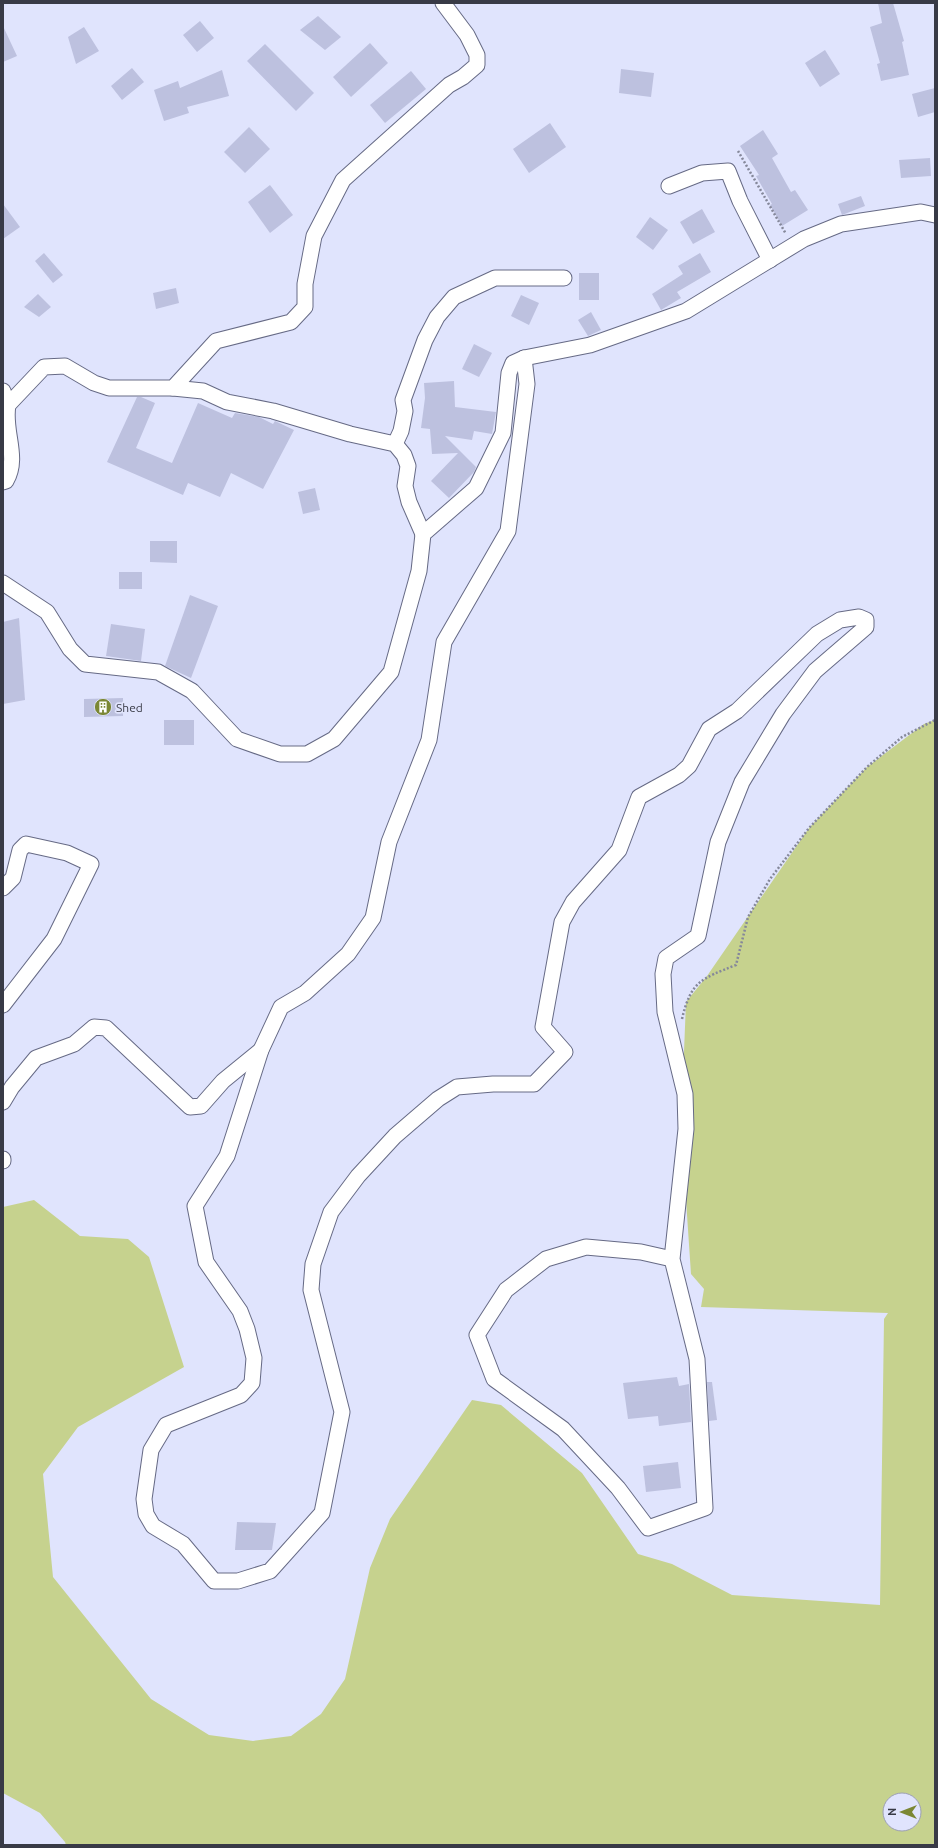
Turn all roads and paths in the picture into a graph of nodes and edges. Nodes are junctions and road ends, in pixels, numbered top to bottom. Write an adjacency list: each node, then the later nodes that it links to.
1 (443, 3): 9 (street)
2 (738, 151): 5 (path)
3 (669, 186): 6 (street)
4 (935, 214): 5 (street)
5 (793, 247): 6 (street)
6 (770, 260): 8 (street)
7 (564, 278): 11 (street)
8 (524, 358): 13 (street); 19 (street)
9 (173, 388): 10 (street); 11 (street)
10 (5, 398): 12 (street)
11 (395, 444): 13 (street)
12 (3, 482)
13 (423, 534): 14 (street)
14 (3, 583)
15 (935, 720): 18 (path)
16 (3, 888): 17 (street)
17 (3, 1006)
18 (681, 1022)
19 (261, 1050): 20 (street); 21 (street)
20 (3, 1102)
21 (672, 1259): 21 (street)

